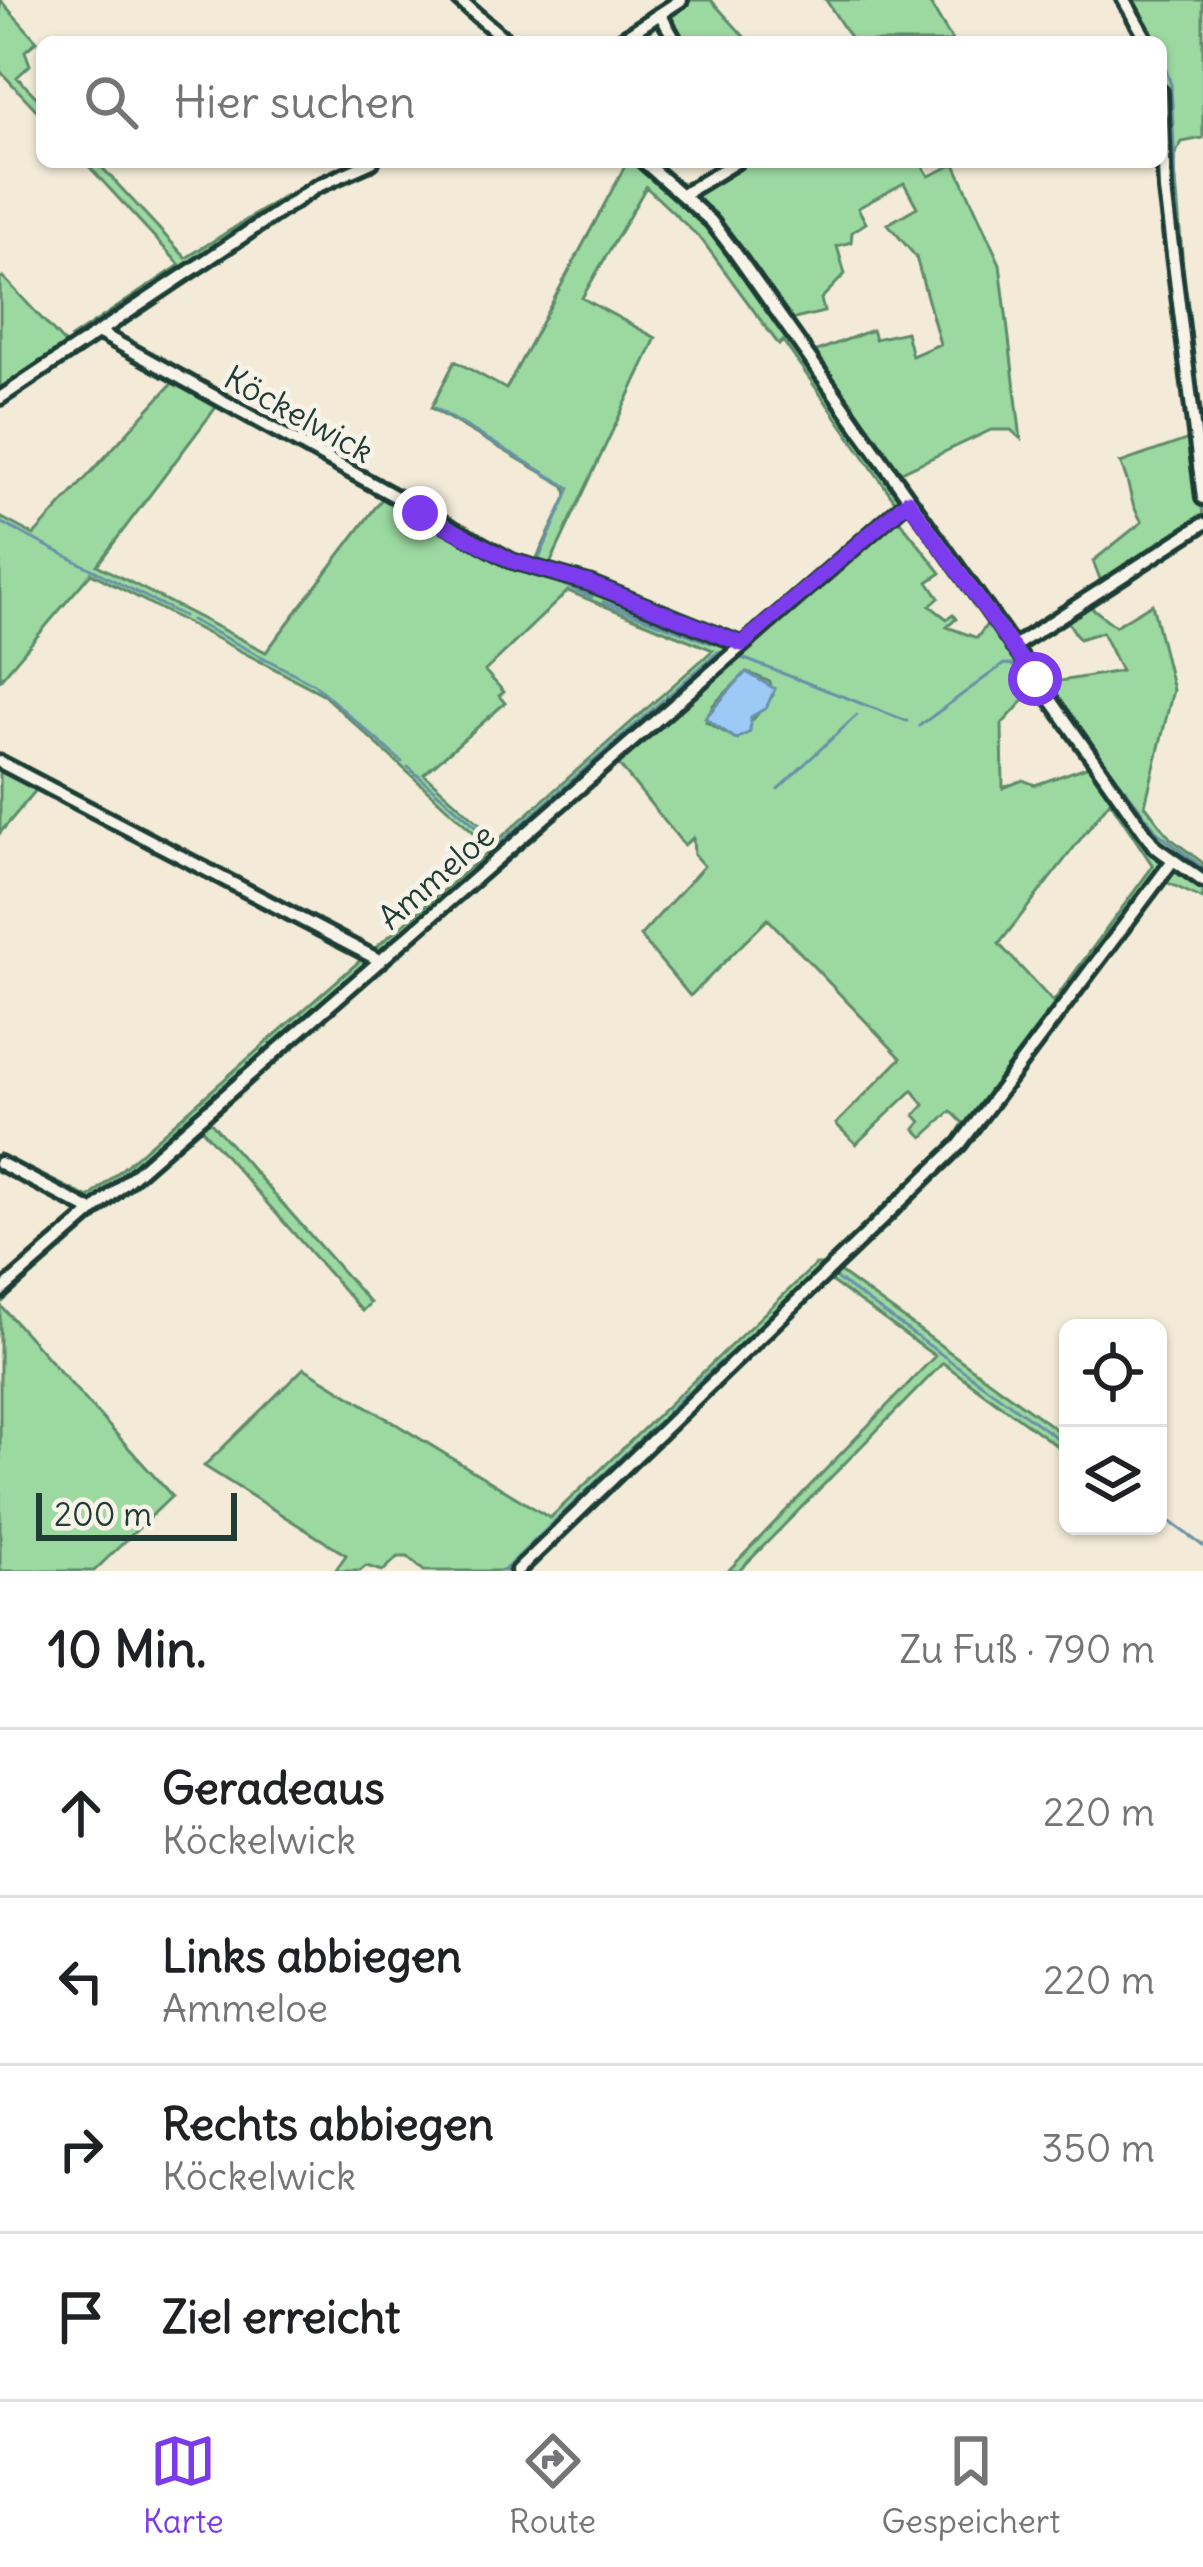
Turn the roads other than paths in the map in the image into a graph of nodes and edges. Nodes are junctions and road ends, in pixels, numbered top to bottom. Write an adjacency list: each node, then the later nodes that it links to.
1 (459, 0): 5 (street)
2 (681, 0): 4 (street)
3 (1124, 0): 8 (street)
4 (660, 14): 6 (street); 7 (street)
5 (501, 36)
6 (625, 36)
7 (673, 36)
8 (1145, 36)
9 (359, 168): 14 (street)
10 (651, 168): 13 (street)
11 (726, 168): 13 (street)
12 (1164, 168): 16 (street)
13 (682, 195): 17 (street)
14 (98, 332): 15 (street); 19 (street, Köckelwick)
15 (0, 398)
16 (1203, 498)
17 (908, 501): 19 (street, Ammeloe); 20 (street)
18 (1203, 524): 20 (street)
19 (742, 644): 24 (street, Ammeloe)
20 (1012, 647): 22 (street)
21 (0, 762): 24 (street)
22 (1171, 862): 23 (street); 28 (street)
23 (1203, 881)
24 (381, 961): 26 (street, Ammeloe)
25 (0, 1163): 26 (street)
26 (92, 1211): 27 (street, Ammeloe)
27 (0, 1292)
28 (517, 1571)

